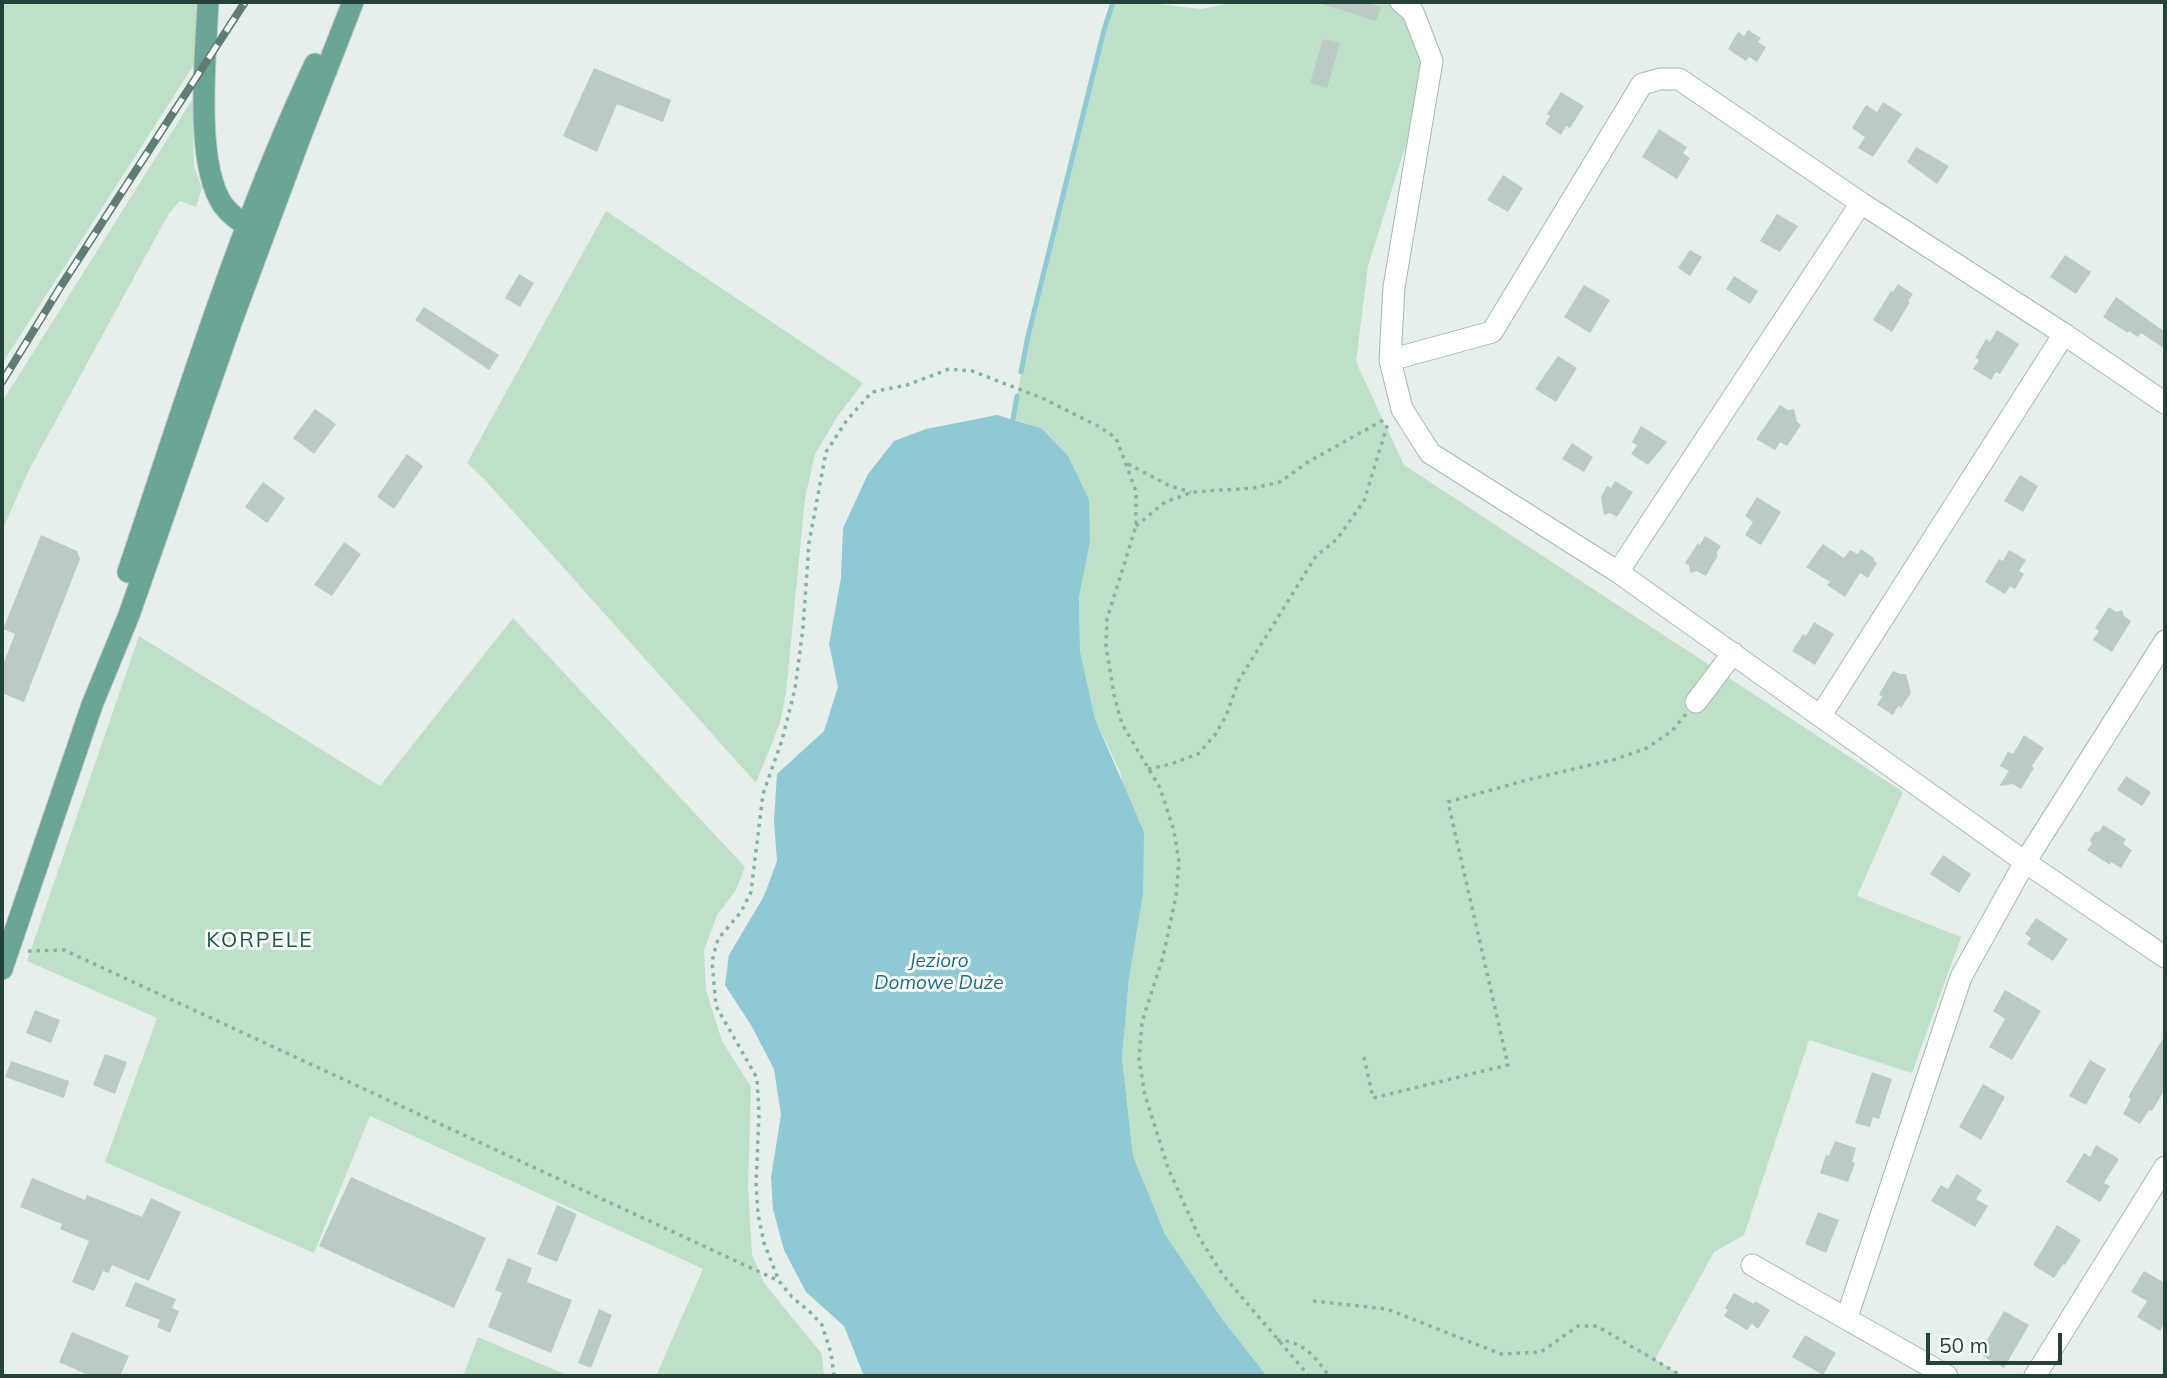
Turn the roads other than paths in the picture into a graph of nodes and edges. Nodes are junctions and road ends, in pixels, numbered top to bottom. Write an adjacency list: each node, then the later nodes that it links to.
1 (208, 2): 6 (main road)
2 (344, 2): 6 (main road)
3 (353, 2): 6 (main road)
4 (1401, 2): 8 (street)
5 (1861, 203): 7 (street); 8 (street); 10 (street)
6 (256, 231): 17 (main road)
7 (2064, 334): 9 (street); 14 (street)
8 (1390, 360): 10 (street)
9 (2165, 403)
10 (1618, 572): 12 (street)
11 (2165, 641): 15 (street)
12 (1732, 653): 13 (street); 14 (street)
13 (1696, 702)
14 (1821, 715): 15 (street)
15 (2025, 862): 16 (street); 20 (street)
16 (2165, 957)
17 (5, 960)
18 (2165, 1167): 22 (street)
19 (1752, 1265): 20 (street)
20 (1847, 1317): 21 (street)
21 (1947, 1376)
22 (2035, 1376)

